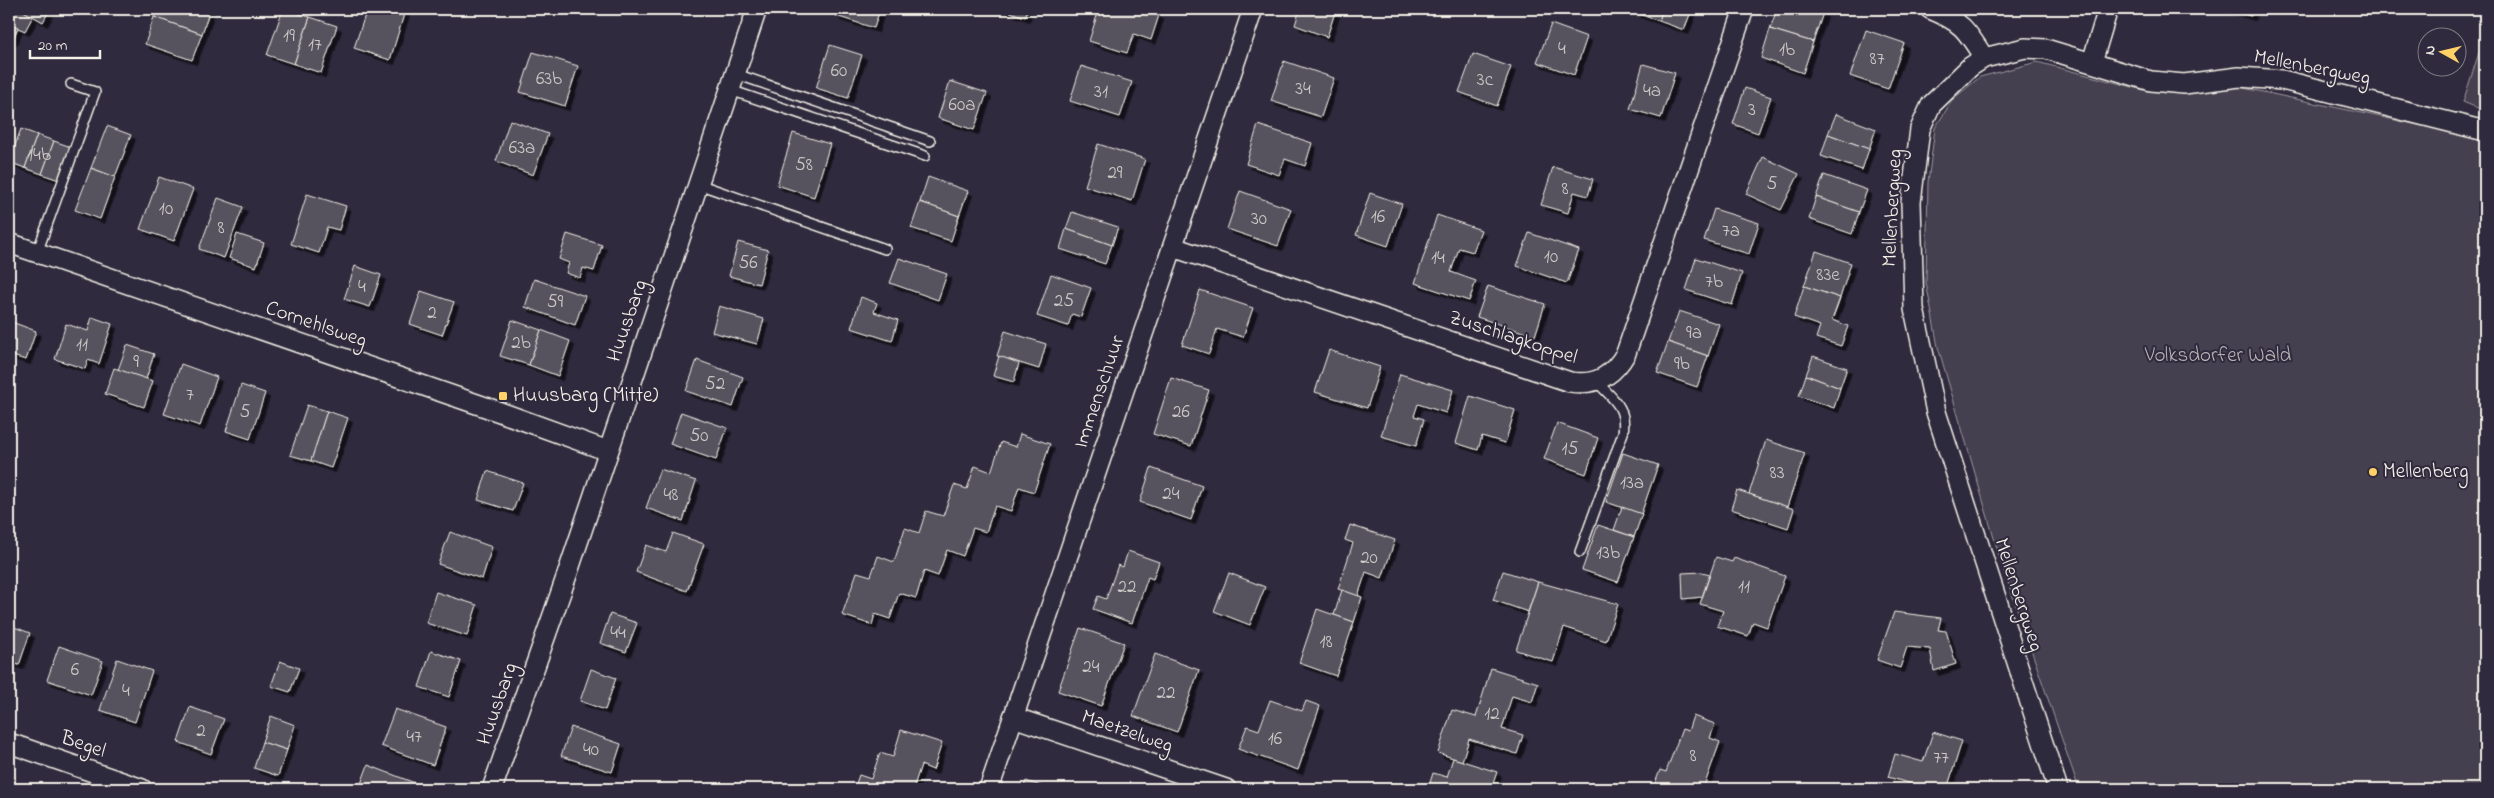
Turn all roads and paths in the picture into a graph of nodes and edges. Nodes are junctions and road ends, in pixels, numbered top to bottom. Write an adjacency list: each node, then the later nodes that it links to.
1 (757, 9): 8 (street, Huusbarg)
2 (1253, 9): 15 (street, Immenschuur)
3 (1744, 9): 18 (street, Zuschlagkoppel)
4 (1930, 9): 6 (street)
5 (2108, 9): 7 (street)
6 (1984, 58): 7 (street, Mellenbergweg); 28 (street, Mellenbergweg)
7 (2092, 62): 10 (street, Mellenbergweg)
8 (733, 82): 11 (lane); 12 (lane); 13 (street, Huusbarg)
9 (72, 84): 17 (lane)
10 (2485, 132)
11 (930, 141)
12 (924, 156)
13 (698, 184): 16 (lane); 19 (street, Huusbarg)
14 (9, 243): 17 (street, Cornehlsweg)
15 (1172, 247): 18 (street, Zuschlagkoppel); 21 (street, Immenschuur)
16 (885, 249)
17 (37, 253): 19 (street, Cornehlsweg)
18 (1597, 382): 20 (lane)
19 (608, 451): 25 (street, Huusbarg)
20 (1580, 552)
21 (1013, 717): 26 (street, Immenschuur); 27 (street, Maetzelweg)
22 (9, 743): 23 (street, Begel)
23 (100, 782): 24 (street, Begel)
24 (142, 789)
25 (492, 789)
26 (989, 789)
27 (1226, 789)
28 (2058, 789)

